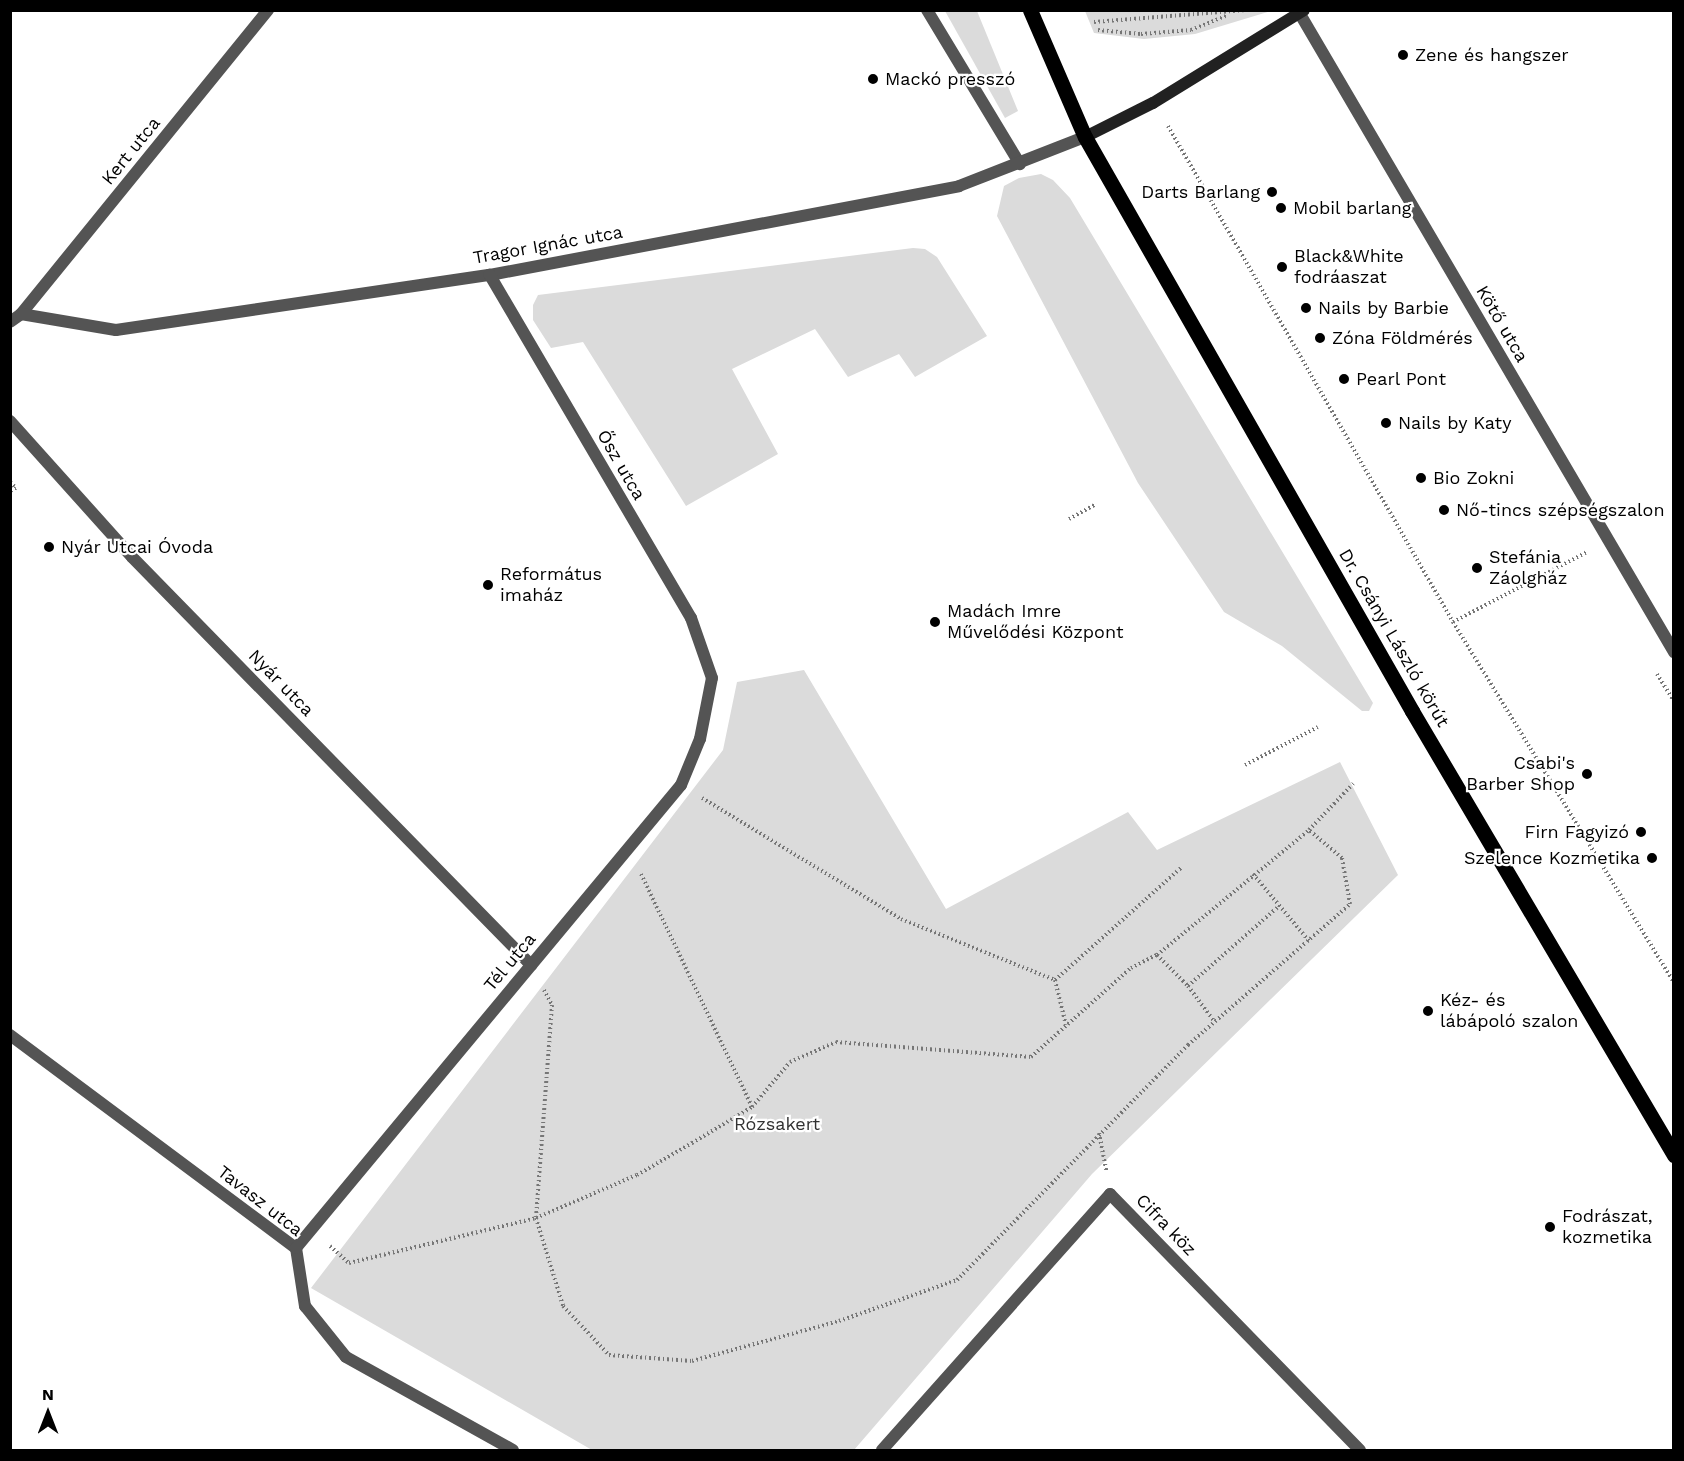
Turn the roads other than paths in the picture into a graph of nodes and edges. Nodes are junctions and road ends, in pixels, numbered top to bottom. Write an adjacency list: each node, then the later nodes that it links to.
1 (268, 10): 8 (street, Kert utca)
2 (927, 10): 6 (street)
3 (1030, 10): 5 (main road, Dr. Csányi László körút)
4 (1302, 12): 5 (street); 11 (street, Kötő utca)
5 (1085, 137): 6 (street, Tragor Ignác utca); 15 (main road, Dr. Csányi László körút)
6 (1020, 164): 7 (street, Tragor Ignác utca)
7 (490, 274): 8 (street, Tragor Ignác utca); 12 (street, Ősz utca)
8 (21, 314): 9 (street)
9 (10, 322)
10 (10, 422): 13 (street, Nyár utca)
11 (1674, 652)
12 (712, 678): 13 (street, Tél utca)
13 (531, 965): 16 (street, Tél utca)
14 (10, 1035): 16 (street, Tavasz utca)
15 (1674, 1155)
16 (296, 1248): 17 (street, Tavasz utca)
17 (513, 1450)
18 (882, 1450): 19 (street, Cifra köz)
19 (1360, 1450)

